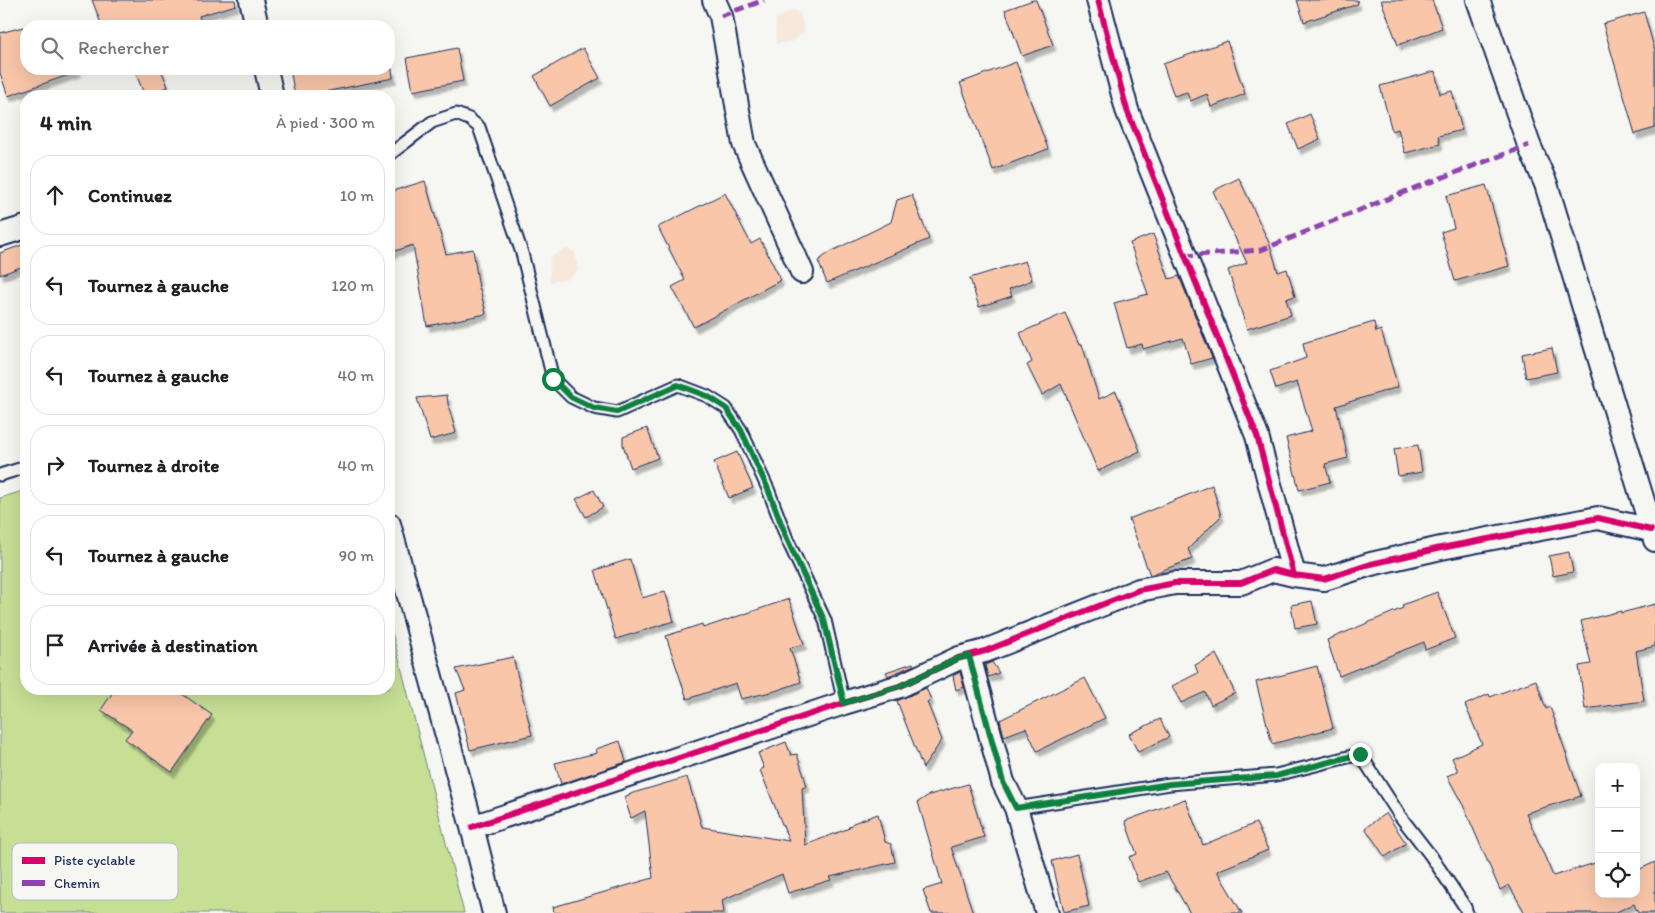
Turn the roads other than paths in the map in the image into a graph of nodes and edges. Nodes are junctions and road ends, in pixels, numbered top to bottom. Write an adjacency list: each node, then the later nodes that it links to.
1 (251, 0): 5 (street)
2 (714, 0): 11 (street)
3 (1098, 0): 16 (street)
4 (1478, 0): 14 (street)
5 (255, 20)
6 (267, 75): 7 (street)
7 (271, 90)
8 (395, 150): 18 (lane)
9 (20, 229): 10 (street)
10 (0, 235)
11 (802, 272)
12 (20, 469): 13 (lane)
13 (0, 475)
14 (1653, 536): 16 (street)
15 (395, 546): 20 (street)
16 (1294, 575): 17 (street)
17 (969, 656): 18 (street); 19 (street)
18 (844, 703): 20 (street)
19 (1016, 808): 22 (street); 23 (lane)
20 (472, 827): 21 (street)
21 (494, 913)
22 (1047, 913)
23 (1466, 913)

